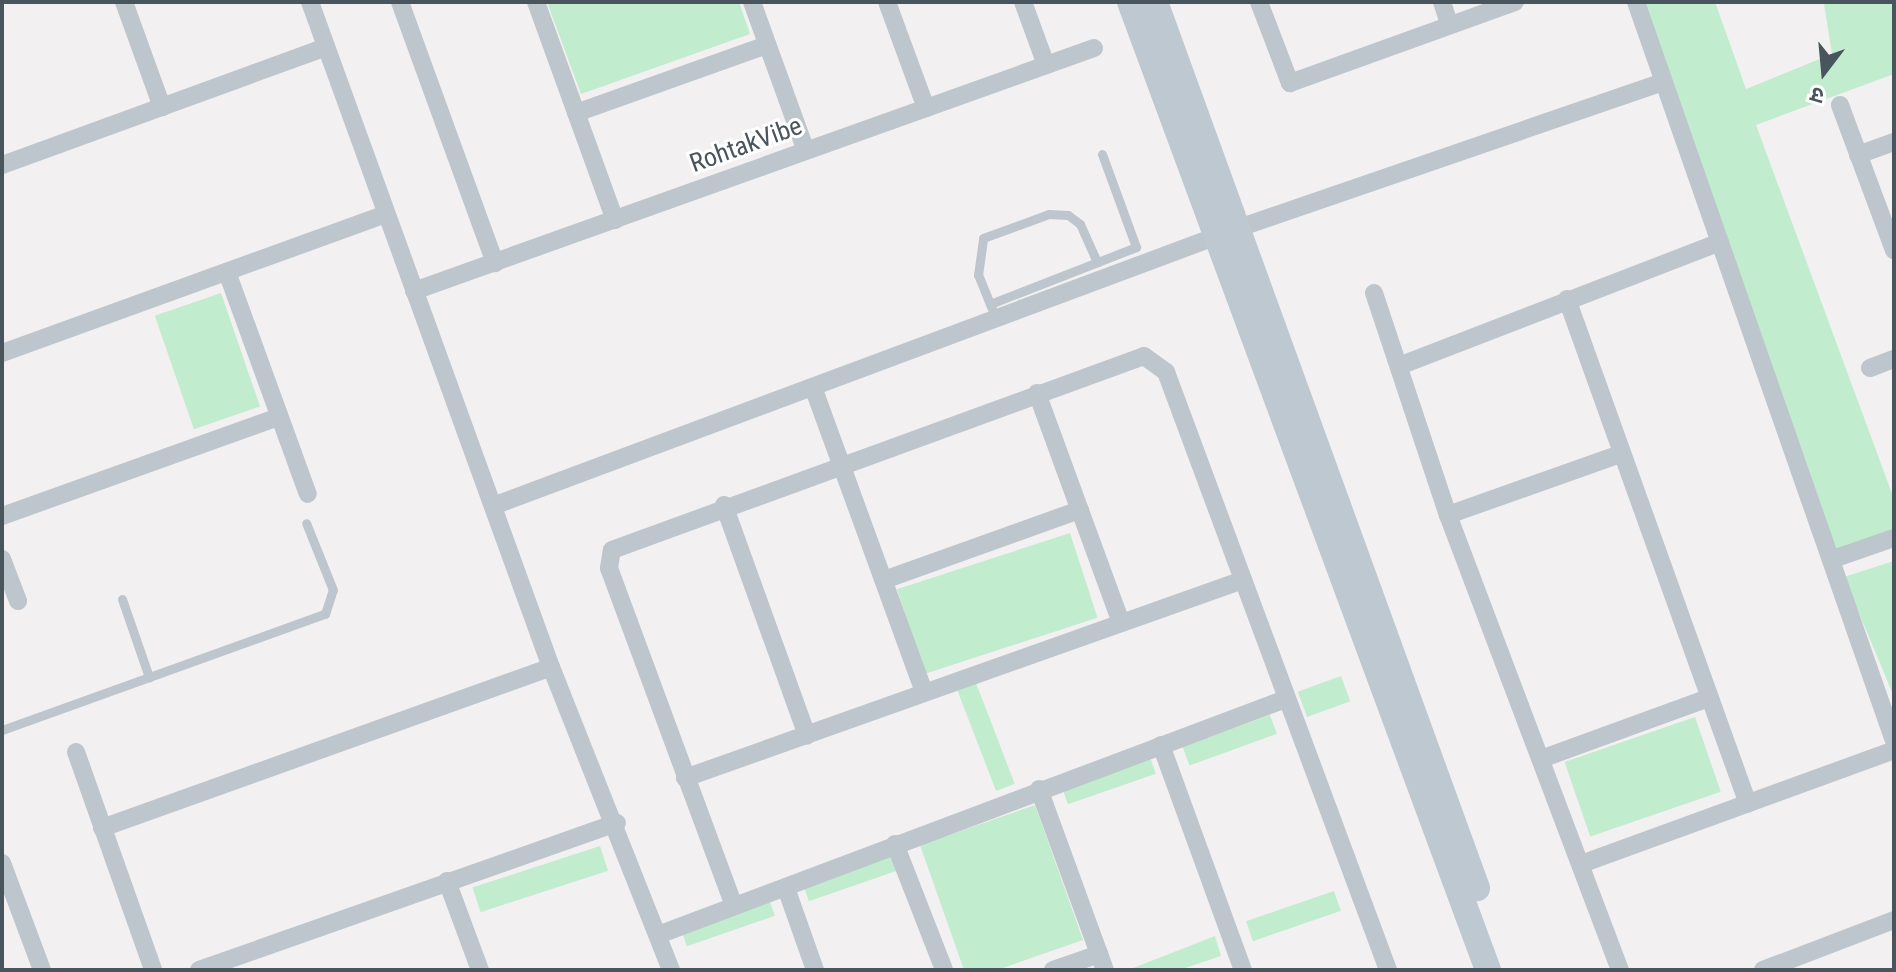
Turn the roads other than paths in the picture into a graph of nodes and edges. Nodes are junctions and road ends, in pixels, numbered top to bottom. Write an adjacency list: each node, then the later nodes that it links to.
1 (124, 2): 21 (street)
2 (310, 2): 16 (street)
3 (400, 2): 35 (street)
4 (536, 2): 23 (street)
5 (752, 2): 15 (street)
6 (887, 2): 22 (street)
7 (1023, 2): 18 (street)
8 (1130, 2): 31 (main road)
9 (1155, 2): 31 (main road)
10 (1259, 2): 14 (street)
11 (1442, 2): 14 (street)
12 (1515, 2): 14 (street)
13 (1636, 2): 19 (street)
14 (1449, 24)
15 (767, 45): 23 (street); 25 (street)
16 (326, 47): 21 (street); 29 (street)
17 (1094, 48): 18 (street, RohtakVibe)
18 (1046, 65): 22 (street, RohtakVibe)
19 (1662, 82): 31 (street); 32 (street)
20 (1840, 105): 27 (street)
21 (162, 107): 28 (street)
22 (926, 108): 25 (street, RohtakVibe)
23 (576, 113): 30 (street)
24 (1894, 142): 27 (street)
25 (806, 151): 30 (street, RohtakVibe)
26 (1102, 154): 34 (lane)
27 (1858, 155): 33 (street)
28 (2, 165)
29 (386, 214): 36 (street); 37 (street)
30 (615, 220): 35 (street, RohtakVibe)
31 (1226, 234): 40 (street); 101 (main road); 102 (main road)
32 (1720, 242): 39 (street); 59 (street)
33 (1894, 250)
34 (1097, 262): 40 (lane); 40 (lane)
35 (495, 263): 37 (street, RohtakVibe)
36 (227, 272): 41 (street); 47 (street)
37 (414, 291): 52 (street)
38 (1374, 293): 43 (street)
39 (1567, 299): 43 (street); 48 (street)
40 (993, 312): 45 (street)
41 (2, 353)
42 (1894, 359): 44 (street)
43 (1399, 366): 54 (street)
44 (1870, 368)
45 (813, 387): 49 (street); 52 (street)
46 (1037, 393): 49 (street); 53 (street); 61 (street)
47 (279, 417): 50 (street); 55 (street)
48 (1620, 454): 54 (street); 68 (street)
49 (841, 463): 51 (street); 60 (street)
50 (308, 494)
51 (724, 505): 71 (street); 77 (street)
52 (493, 506): 65 (street)
53 (1080, 510): 60 (street); 64 (street)
54 (1448, 515): 76 (street)
55 (2, 516)
56 (306, 523): 66 (lane)
57 (1894, 538): 59 (street)
58 (2, 559): 63 (street)
59 (1833, 559): 72 (street)
60 (884, 580): 67 (street)
61 (1243, 580): 64 (street); 69 (street)
62 (122, 599): 66 (lane)
63 (18, 601)
64 (1121, 622): 67 (street)
65 (551, 667): 80 (street); 81 (street)
66 (149, 677): 70 (lane)
67 (924, 692): 71 (street)
68 (1709, 698): 76 (street); 79 (street)
69 (1286, 699): 73 (street); 100 (street)
70 (2, 730)
71 (807, 735): 77 (street)
72 (1894, 741)
73 (1161, 745): 78 (street); 99 (street)
74 (1894, 750): 79 (street)
75 (76, 752): 81 (street)
76 (1541, 759): 84 (street)
77 (685, 778): 87 (street)
78 (1039, 789): 82 (street); 90 (street)
79 (1748, 804): 84 (street)
80 (617, 823): 85 (street); 89 (street)
81 (102, 828): 92 (street)
82 (895, 844): 86 (street); 97 (street)
83 (2, 863): 91 (street)
84 (1584, 863): 103 (street)
85 (447, 881): 93 (street); 94 (street)
86 (786, 888): 87 (street); 96 (street)
87 (734, 906): 89 (street)
88 (1894, 920): 104 (street)
89 (658, 935): 95 (street)
90 (1102, 962): 98 (street)
91 (42, 970)
92 (153, 970)
93 (199, 970)
94 (480, 970)
95 (671, 970)
96 (815, 970)
97 (944, 970)
98 (1053, 970)
99 (1243, 970)
100 (1388, 970)
101 (1488, 970)
102 (1507, 970)
103 (1620, 970)
104 (1763, 970)

